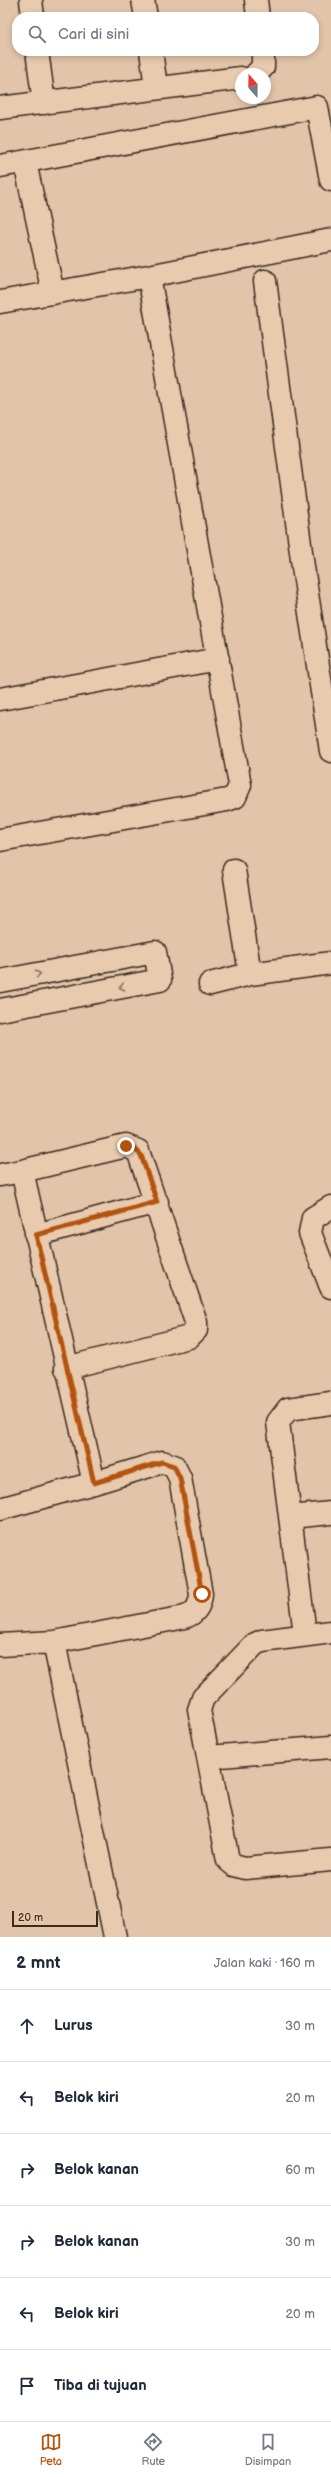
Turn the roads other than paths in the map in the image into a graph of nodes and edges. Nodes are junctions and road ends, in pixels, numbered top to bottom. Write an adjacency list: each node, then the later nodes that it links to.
1 (31, 0): 4 (street)
2 (143, 0): 5 (street)
3 (256, 0): 6 (street)
4 (32, 12)
5 (145, 12)
6 (257, 12)
7 (38, 56): 13 (street)
8 (152, 56): 12 (street)
9 (263, 56): 10 (street)
10 (262, 68)
11 (235, 79): 12 (street)
12 (156, 87): 13 (street)
13 (44, 103): 14 (street)
14 (0, 108)
15 (25, 162): 16 (street); 17 (street); 21 (street)
16 (0, 166)
17 (331, 180)
18 (331, 240): 19 (street)
19 (149, 276): 21 (street); 23 (street)
20 (265, 281): 25 (street)
21 (53, 293): 22 (street)
22 (0, 302)
23 (218, 658): 24 (street); 26 (street)
24 (0, 699)
25 (331, 751)
26 (0, 840)
27 (234, 870): 29 (street)
28 (331, 962): 29 (street)
29 (250, 974): 31 (street)
30 (0, 981): 32 (street, one-way to 32)
31 (210, 984)
32 (0, 1010)
33 (22, 1171): 34 (street); 35 (street); 37 (street)
34 (0, 1175)
35 (157, 1202): 37 (street); 39 (street)
36 (331, 1207): 38 (street)
37 (36, 1235): 39 (street)
38 (331, 1287)
39 (66, 1368): 41 (street)
40 (331, 1403): 44 (street)
41 (94, 1483): 42 (street); 47 (street)
42 (0, 1509)
43 (331, 1513): 44 (street)
44 (290, 1517): 46 (street)
45 (331, 1632): 46 (street)
46 (305, 1634): 50 (street)
47 (54, 1642): 48 (street); 52 (street)
48 (0, 1645)
49 (331, 1747): 50 (street)
50 (208, 1757): 51 (street)
51 (331, 1860)
52 (115, 1937)

